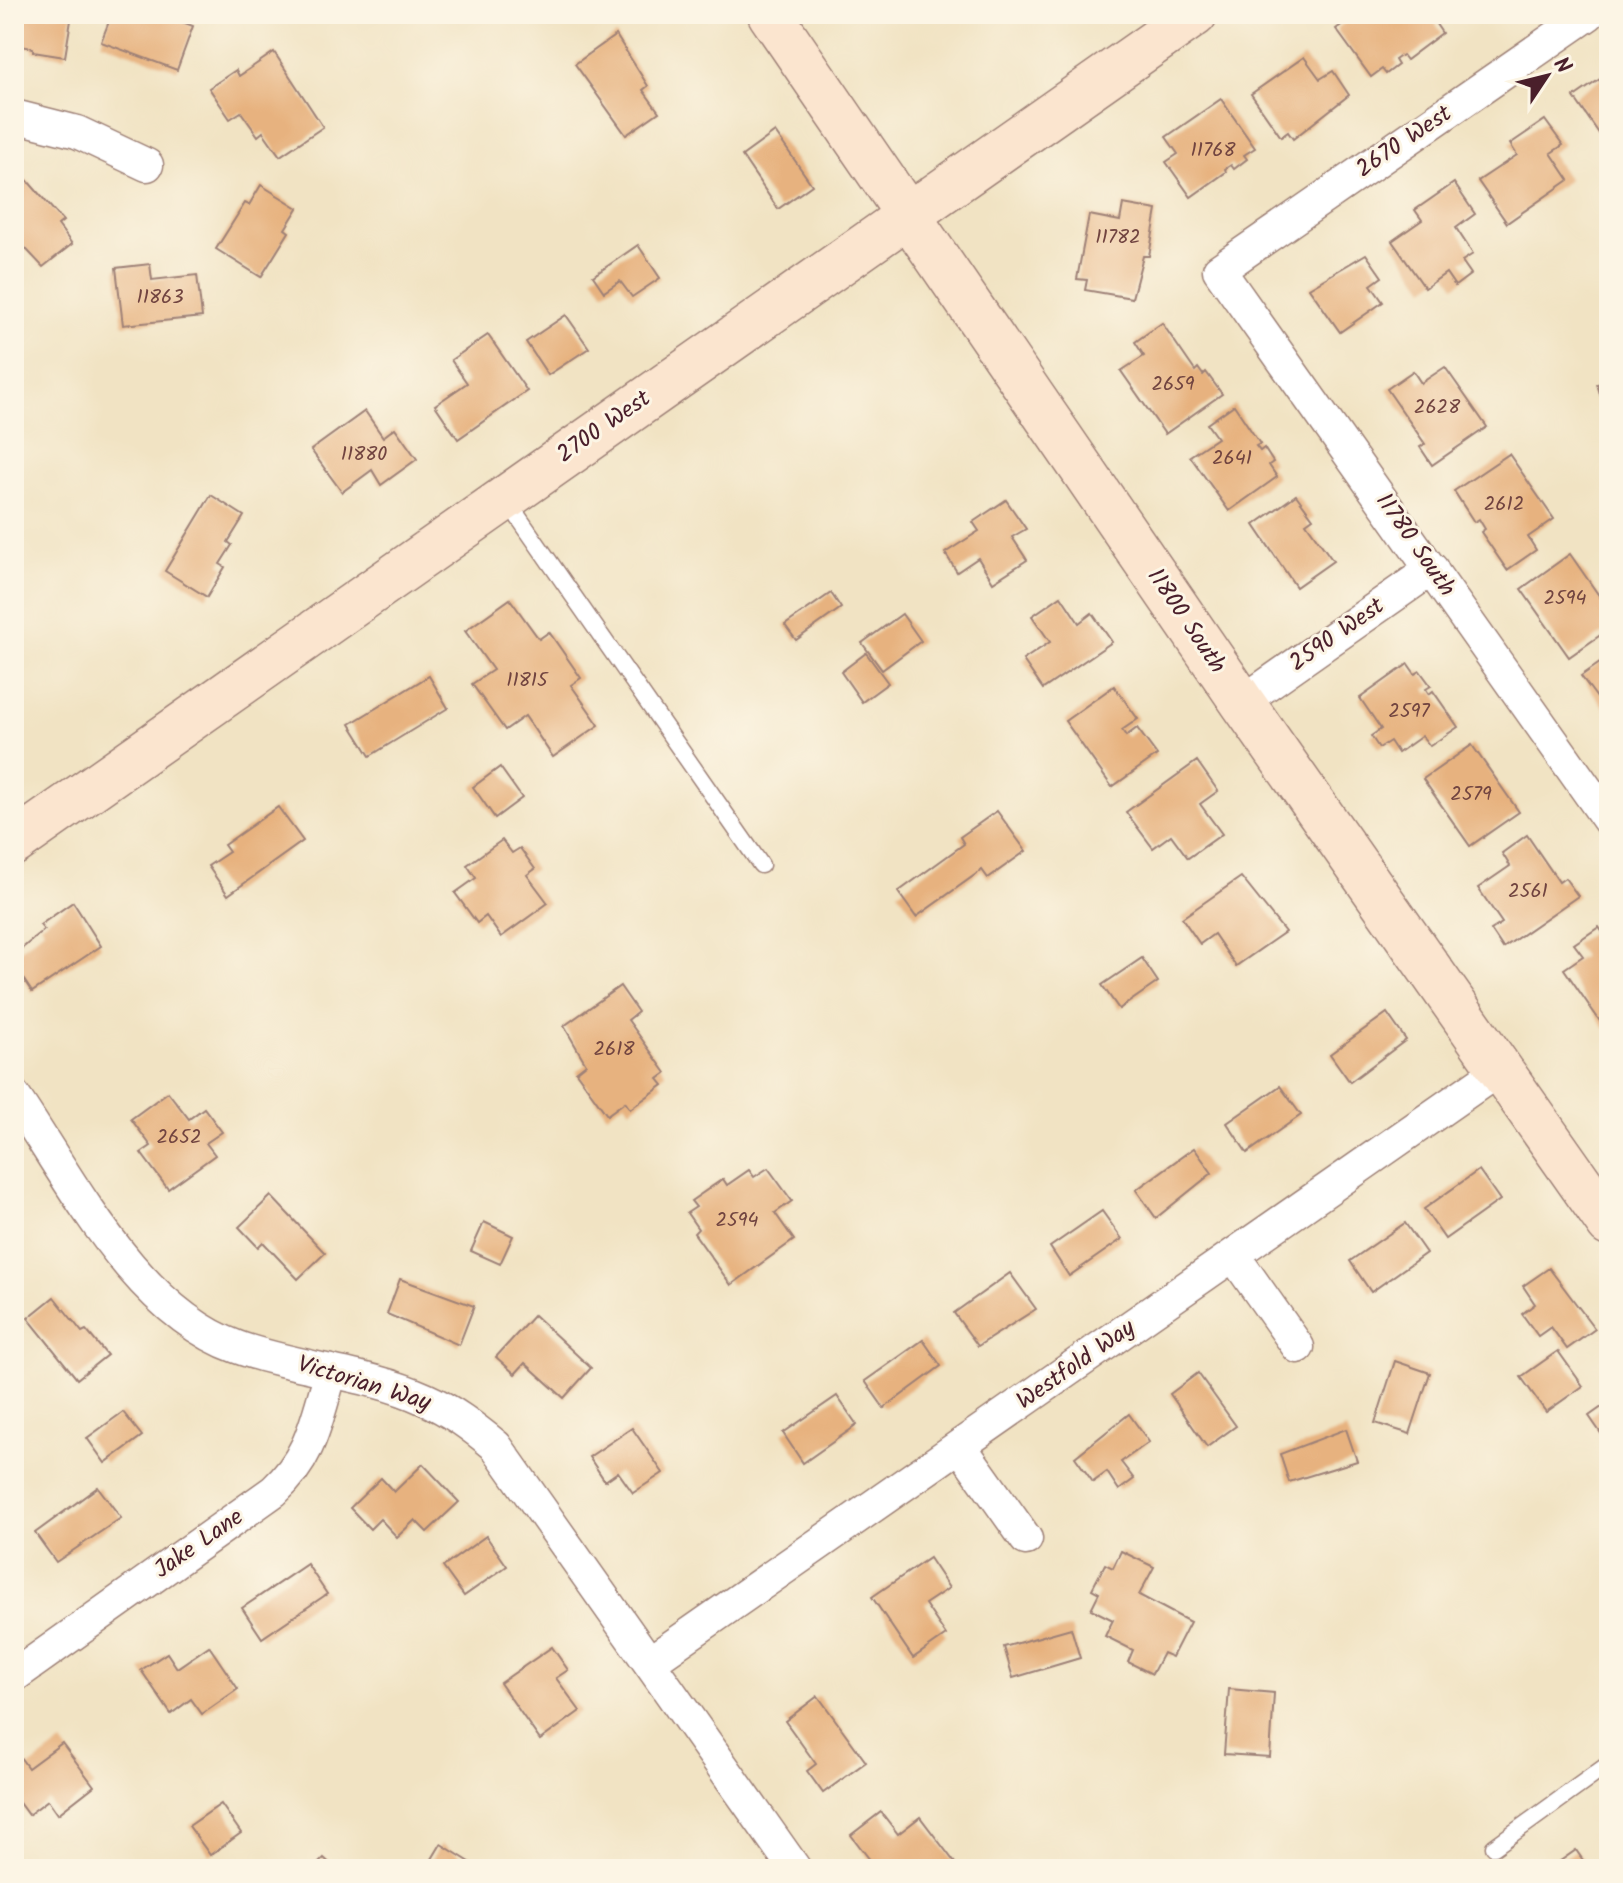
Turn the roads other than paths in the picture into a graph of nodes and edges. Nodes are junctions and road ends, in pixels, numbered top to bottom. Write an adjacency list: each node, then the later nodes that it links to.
1 (770, 14): 6 (main road, 11800 South)
2 (1195, 14): 6 (main road, 2700 West)
3 (1589, 14): 7 (street, 2670 West)
4 (14, 116): 5 (street)
5 (147, 165)
6 (908, 217): 8 (main road, 2700 West); 10 (main road, 11800 South)
7 (1219, 270): 9 (street, 11780 South)
8 (504, 497): 12 (main road, 2700 West); 13 (lane)
9 (1432, 569): 10 (street, 2590 West); 11 (street, 11780 South)
10 (1242, 702): 14 (main road, 11800 South)
11 (1609, 821)
12 (14, 843)
13 (761, 865)
14 (1500, 1069): 16 (main road, 11800 South); 17 (street, Westfold Way)
15 (14, 1096): 19 (street, Victorian Way)
16 (1609, 1224)
17 (1234, 1256): 18 (street); 20 (street, Westfold Way)
18 (1298, 1347)
19 (331, 1372): 22 (street, Victorian Way); 23 (street, Jake Lane)
20 (960, 1446): 21 (street); 22 (street, Westfold Way)
21 (1026, 1539)
22 (651, 1661): 26 (street, Victorian Way)
23 (14, 1676)
24 (1609, 1764): 25 (lane)
25 (1494, 1847)
26 (795, 1869)

